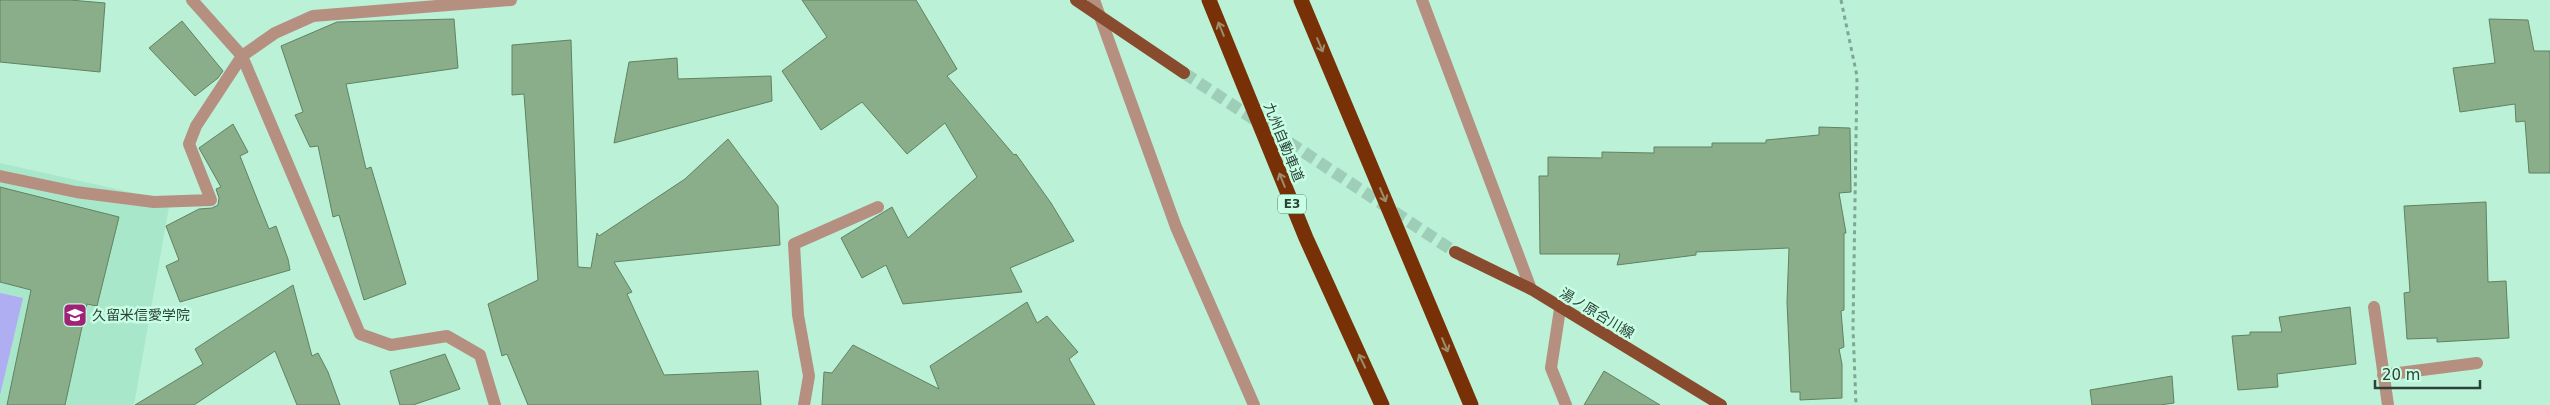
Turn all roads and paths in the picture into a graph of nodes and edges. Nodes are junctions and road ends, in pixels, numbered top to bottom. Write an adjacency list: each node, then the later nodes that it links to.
1 (192, 0): 10 (street)
2 (511, 0): 10 (street)
3 (1076, 0): 9 (main road)
4 (1094, 0): 9 (street)
5 (1209, 0): 23 (highway, 九州自動車道 / E3, one-way to 5)
6 (1301, 0): 24 (highway, one-way to 24)
7 (1422, 0): 15 (street)
8 (1841, 0): 27 (path)
9 (1100, 16): 11 (main road); 22 (street)
10 (242, 56): 12 (street); 20 (street)
11 (1184, 73)
12 (0, 176)
13 (878, 208): 21 (street)
14 (1455, 252): 15 (main road, 湯ノ原合川線)
15 (1531, 289): 17 (main road, 湯ノ原合川線)
16 (2374, 307): 19 (street)
17 (1560, 308): 25 (street); 26 (main road, 湯ノ原合川線)
18 (2477, 364): 19 (street)
19 (2383, 375): 28 (street)
20 (495, 405)
21 (804, 405)
22 (1254, 405)
23 (1382, 405)
24 (1471, 405)
25 (1566, 405)
26 (1721, 405)
27 (1856, 405)
28 (2388, 405)

